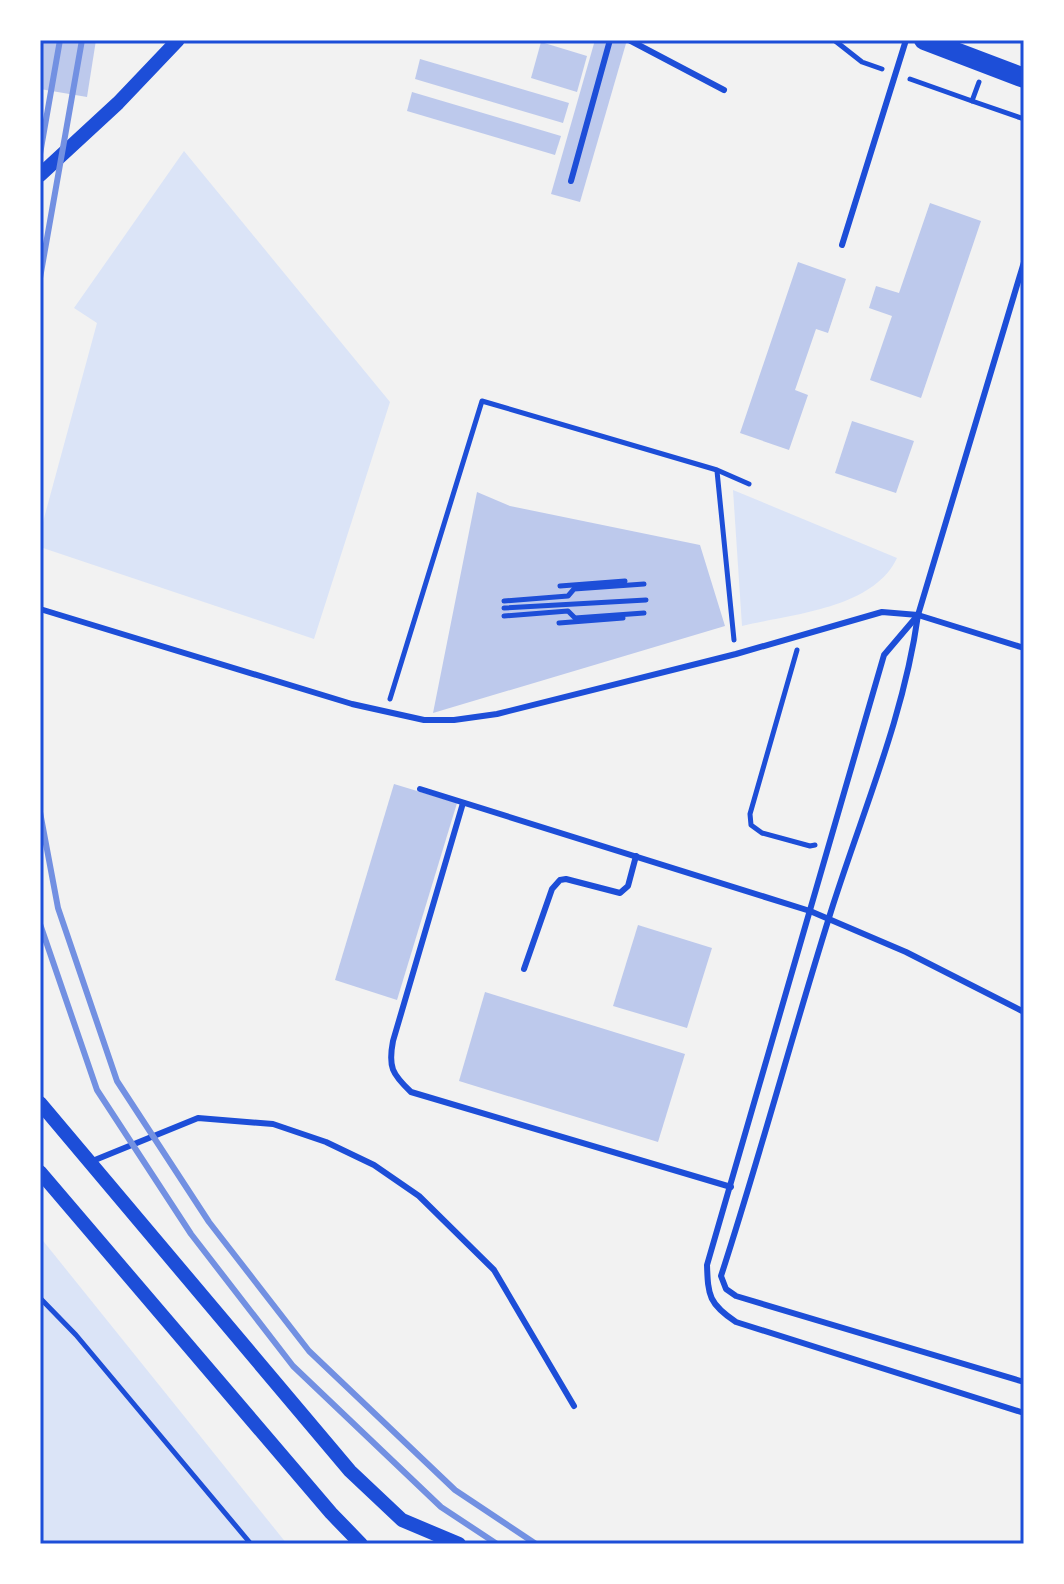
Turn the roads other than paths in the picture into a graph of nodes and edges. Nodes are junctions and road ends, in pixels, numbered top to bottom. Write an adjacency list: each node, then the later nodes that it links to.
1 (178, 40): 8 (street)
2 (610, 40): 9 (lane)
3 (629, 40): 7 (lane)
4 (906, 40): 10 (lane)
5 (924, 40): 6 (main road)
6 (1024, 78)
7 (724, 90)
8 (40, 175)
9 (571, 181)
10 (842, 245)
11 (1024, 262): 13 (lane)
12 (40, 609): 13 (lane)
13 (918, 615): 14 (lane); 18 (lane); 19 (lane)
14 (1024, 648)
15 (420, 789): 16 (lane)
16 (463, 803): 17 (lane); 25 (lane)
17 (636, 856): 18 (lane); 20 (lane)
18 (810, 911): 19 (lane); 25 (lane)
19 (829, 918): 21 (lane); 26 (lane)
20 (524, 969)
21 (1024, 1012)
22 (40, 1103): 23 (street)
23 (90, 1162): 27 (lane); 30 (street)
24 (40, 1172): 29 (street)
25 (731, 1187): 28 (lane)
26 (1024, 1382)
27 (574, 1406)
28 (1024, 1413)
29 (361, 1544)
30 (459, 1544)

